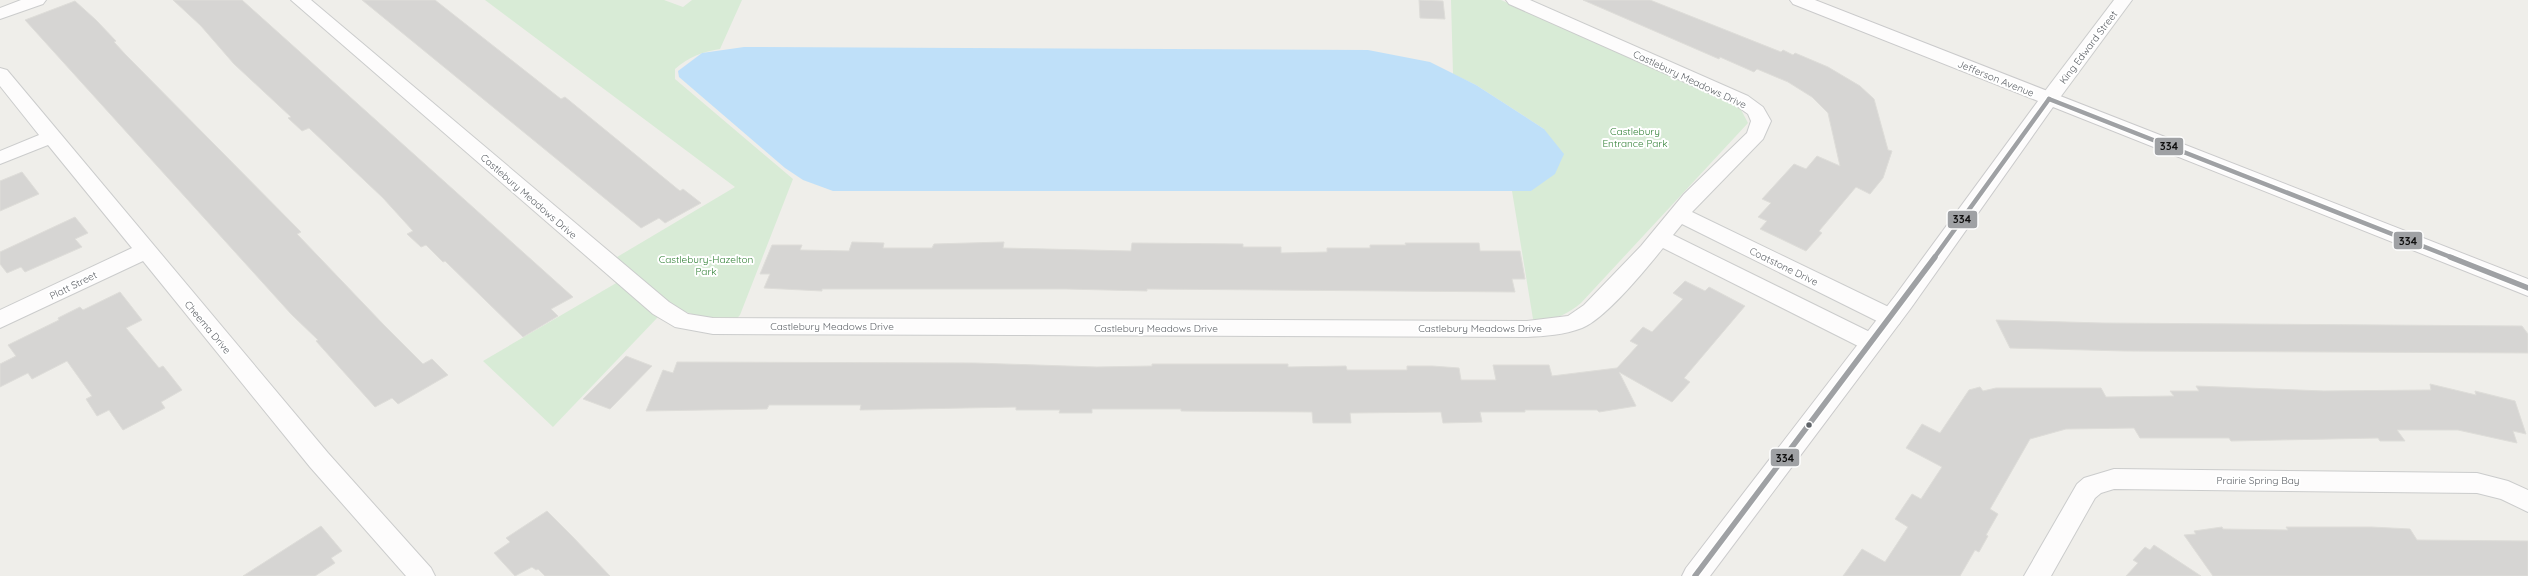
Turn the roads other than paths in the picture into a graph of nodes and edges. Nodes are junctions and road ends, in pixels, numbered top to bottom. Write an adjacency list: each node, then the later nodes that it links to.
1 (37, 0): 6 (street)
2 (300, 0): 12 (street, Castlebury Meadows Drive)
3 (1515, 0): 11 (street, Castlebury Meadows Drive)
4 (1799, 0): 8 (street, Jefferson Avenue)
5 (2123, 0): 8 (street, King Edward Street)
6 (0, 14)
7 (0, 74): 9 (street, Cheema Drive)
8 (2049, 99): 14 (street, Jefferson Avenue); 15 (street, King Edward Street)
9 (51, 137): 10 (street); 13 (street, Cheema Drive)
10 (0, 158)
11 (1678, 214): 12 (street, Castlebury Meadows Drive); 15 (street, Coatstone Drive)
12 (1660, 238): 17 (street)
13 (145, 251): 16 (street, Platt Street); 19 (street, Cheema Drive)
14 (2528, 288)
15 (1891, 318): 17 (street, King Edward Street)
16 (0, 320)
17 (1872, 343): 20 (street, King Edward Street)
18 (2528, 502): 21 (street, Prairie Spring Bay)
19 (415, 574)
20 (1695, 576)
21 (2037, 576)

